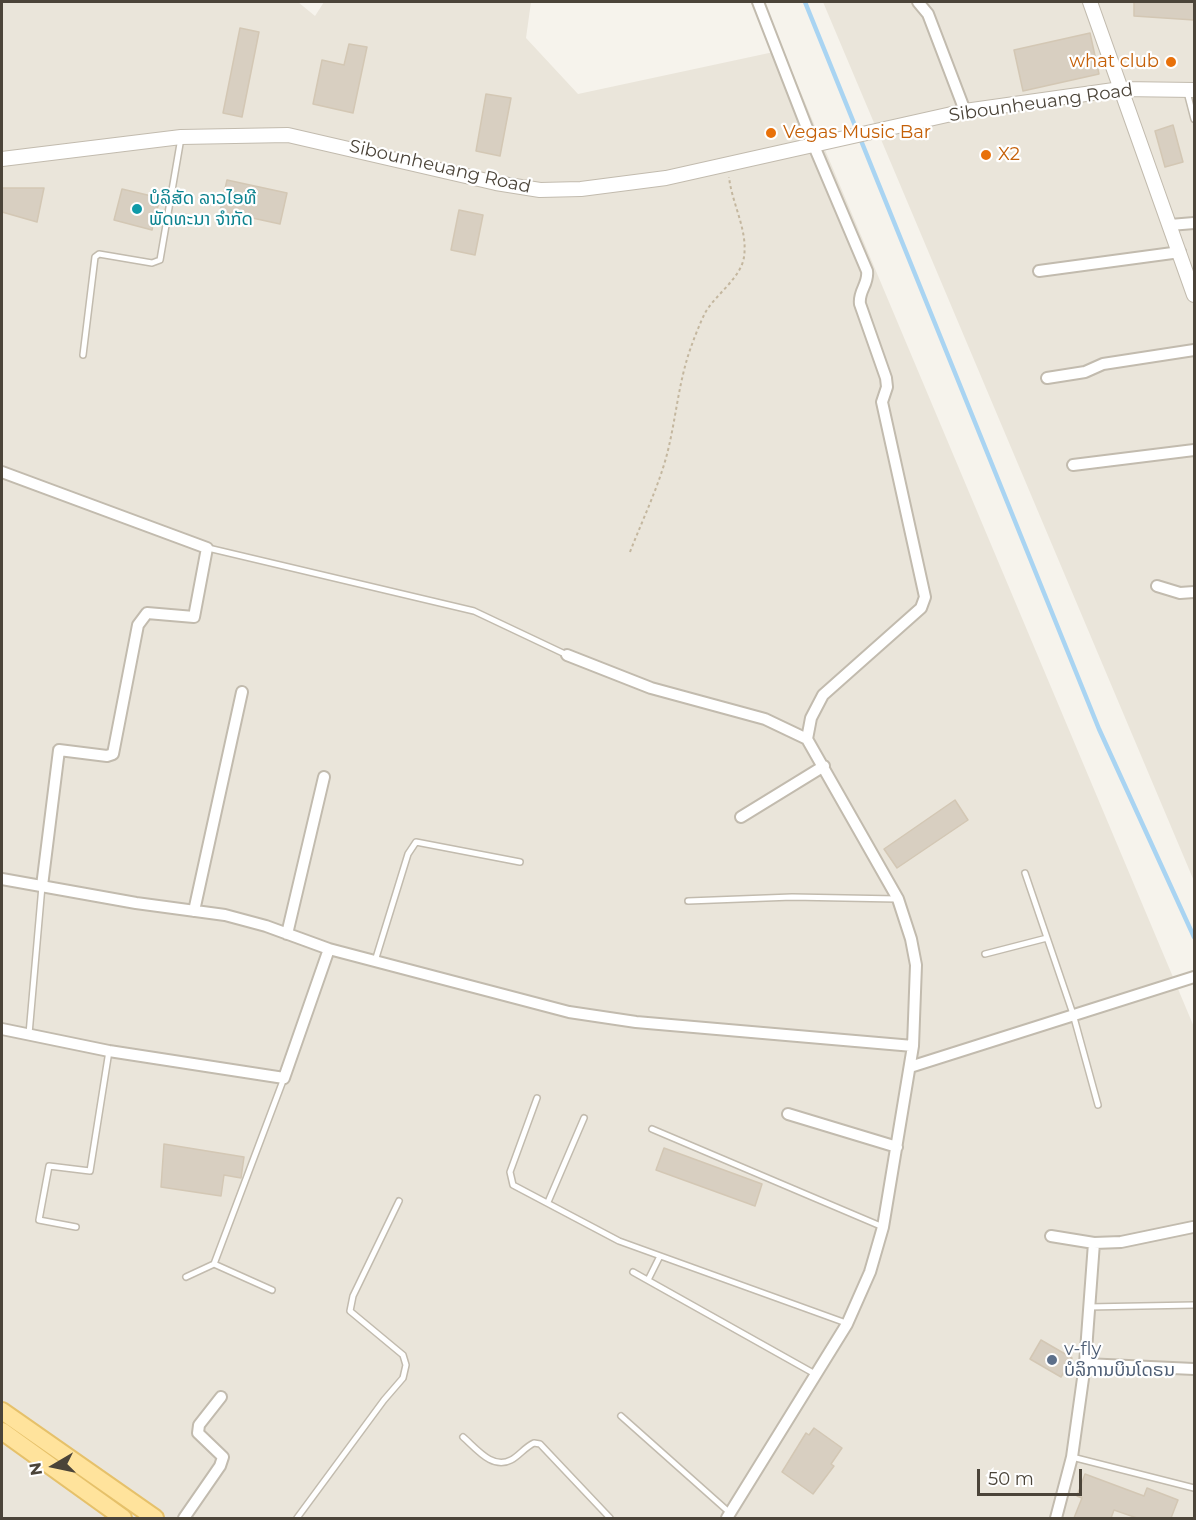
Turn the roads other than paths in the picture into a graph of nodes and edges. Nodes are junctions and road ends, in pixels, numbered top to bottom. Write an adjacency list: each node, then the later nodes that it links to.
1 (758, 2): 9 (street)
2 (918, 2): 6 (street)
3 (1090, 2): 4 (street)
4 (1121, 89): 5 (street, Sibounheuang Road); 6 (street, Sibounheuang Road); 12 (street)
5 (1191, 90): 7 (lane)
6 (965, 111): 9 (street, Sibounheuang Road)
7 (1194, 119)
8 (181, 137): 9 (street, Sibounheuang Road); 10 (street, Sibounheuang Road); 18 (lane)
9 (820, 144): 28 (street)
10 (2, 159)
11 (1194, 223): 12 (street)
12 (1170, 225): 13 (street)
13 (1180, 252): 14 (street); 15 (street)
14 (1190, 270): 16 (street)
15 (1039, 271)
16 (1194, 295)
17 (1194, 350): 19 (street)
18 (83, 354)
19 (1047, 378)
20 (1194, 450): 21 (street)
21 (1073, 465)
22 (2, 472): 23 (street)
23 (207, 548): 26 (lane); 35 (street)
24 (1157, 586): 25 (street)
25 (1194, 592)
26 (567, 655): 28 (street)
27 (242, 692): 38 (street)
28 (807, 739): 29 (street)
29 (824, 766): 31 (street); 36 (street)
30 (324, 777): 39 (street)
31 (741, 817)
32 (520, 862): 43 (lane)
33 (1025, 873): 40 (lane)
34 (2, 879): 35 (street)
35 (42, 886): 38 (street); 47 (lane)
36 (898, 899): 37 (lane); 48 (street)
37 (688, 901)
38 (194, 911): 39 (street)
39 (287, 934): 41 (street)
40 (1047, 938): 42 (lane); 45 (lane)
41 (329, 949): 43 (street); 51 (street)
42 (985, 954)
43 (375, 961): 48 (street)
44 (1194, 977): 45 (street)
45 (1073, 1014): 50 (street); 53 (lane)
46 (2, 1029): 47 (street)
47 (29, 1034): 49 (street)
48 (913, 1046): 50 (street)
49 (109, 1051): 51 (street); 60 (lane)
50 (910, 1067): 57 (street)
51 (284, 1078): 66 (lane)
52 (537, 1098): 59 (lane)
53 (1098, 1105)
54 (788, 1114): 57 (street)
55 (584, 1118): 59 (lane)
56 (652, 1129): 61 (lane)
57 (897, 1147): 61 (street)
58 (399, 1201): 88 (lane)
59 (548, 1202): 65 (lane)
60 (76, 1227)
61 (883, 1227): 73 (street)
62 (1193, 1227): 64 (street)
63 (1051, 1236): 64 (street)
64 (1094, 1243): 72 (street)
65 (660, 1256): 69 (lane); 73 (lane)
66 (214, 1264): 68 (lane); 70 (lane)
67 (633, 1272): 69 (lane)
68 (186, 1277)
69 (648, 1280): 76 (lane)
70 (272, 1290)
71 (1194, 1305): 72 (lane)
72 (1088, 1307): 74 (street)
73 (846, 1323): 76 (street)
74 (1084, 1364): 75 (street); 82 (street)
75 (1194, 1370)
76 (814, 1374): 84 (street)
77 (221, 1397): 87 (street)
78 (2, 1411): 86 (main road)
79 (621, 1416): 84 (lane)
80 (2, 1431): 85 (main road)
81 (463, 1437): 89 (lane)
82 (1072, 1457): 83 (lane); 90 (street)
83 (1194, 1488)
84 (729, 1516)
85 (117, 1517)
86 (155, 1518)
87 (184, 1518)
88 (297, 1518)
89 (610, 1518)
90 (1056, 1518)

